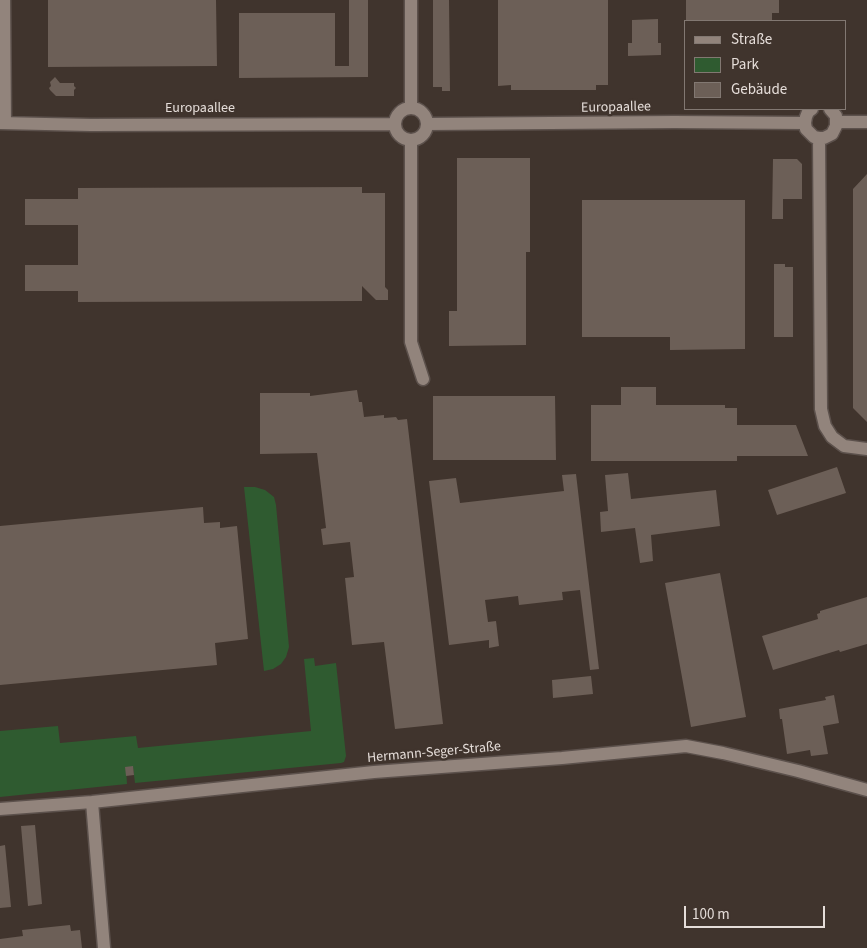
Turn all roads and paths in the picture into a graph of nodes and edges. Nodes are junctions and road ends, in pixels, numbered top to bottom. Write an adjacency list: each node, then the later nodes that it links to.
1 (4, 0): 8 (street, Europaallee)
2 (411, 0): 3 (street)
3 (411, 108): 10 (street); 11 (street)
4 (811, 110): 9 (street)
5 (831, 110): 6 (street)
6 (837, 122): 7 (street); 12 (street)
7 (867, 122)
8 (2, 123): 10 (street, Europaallee)
9 (805, 123): 11 (street, Europaallee); 12 (street)
10 (395, 124): 13 (street)
11 (428, 124): 13 (street)
12 (820, 138): 15 (street)
13 (411, 140): 14 (street)
14 (423, 379)
15 (867, 449)
16 (867, 790): 17 (street, Hermann-Seger-Straße)
17 (92, 802): 18 (street, Hermann-Seger-Straße); 19 (street)
18 (0, 809)
19 (104, 948)

